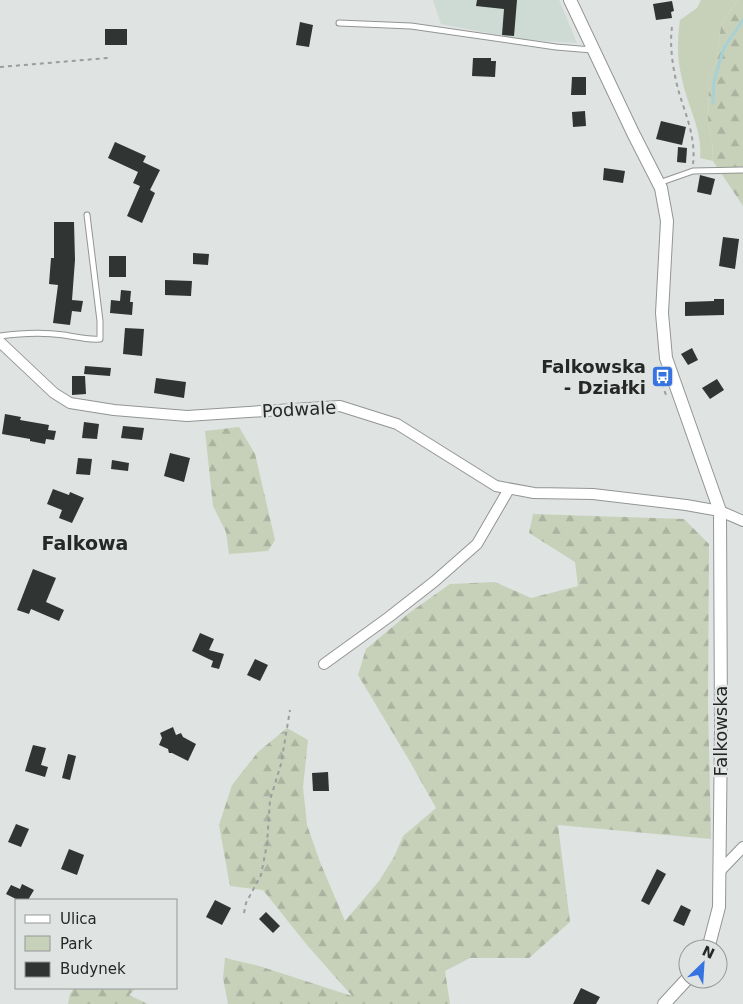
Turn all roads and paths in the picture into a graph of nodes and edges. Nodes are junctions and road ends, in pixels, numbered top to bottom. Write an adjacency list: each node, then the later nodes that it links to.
1 (570, 0): 4 (street, Falkowska)
2 (339, 23): 4 (lane)
3 (672, 27): 8 (path)
4 (595, 50): 9 (street, Falkowska)
5 (108, 58): 6 (path)
6 (0, 67)
7 (743, 170): 8 (lane)
8 (692, 171): 9 (lane)
9 (658, 183): 14 (street, Falkowska)
10 (87, 215): 11 (lane)
11 (0, 336)
12 (0, 342): 13 (street, Podwale)
13 (509, 489): 14 (street, Podwale); 16 (street)
14 (720, 511): 15 (street, Podwale); 19 (street, Falkowska)
15 (743, 521)
16 (324, 664)
17 (290, 710): 20 (path)
18 (743, 847): 19 (street)
19 (719, 872): 21 (street, Falkowska)
20 (244, 913)
21 (711, 939)
22 (679, 989): 23 (street)
23 (664, 1004)

